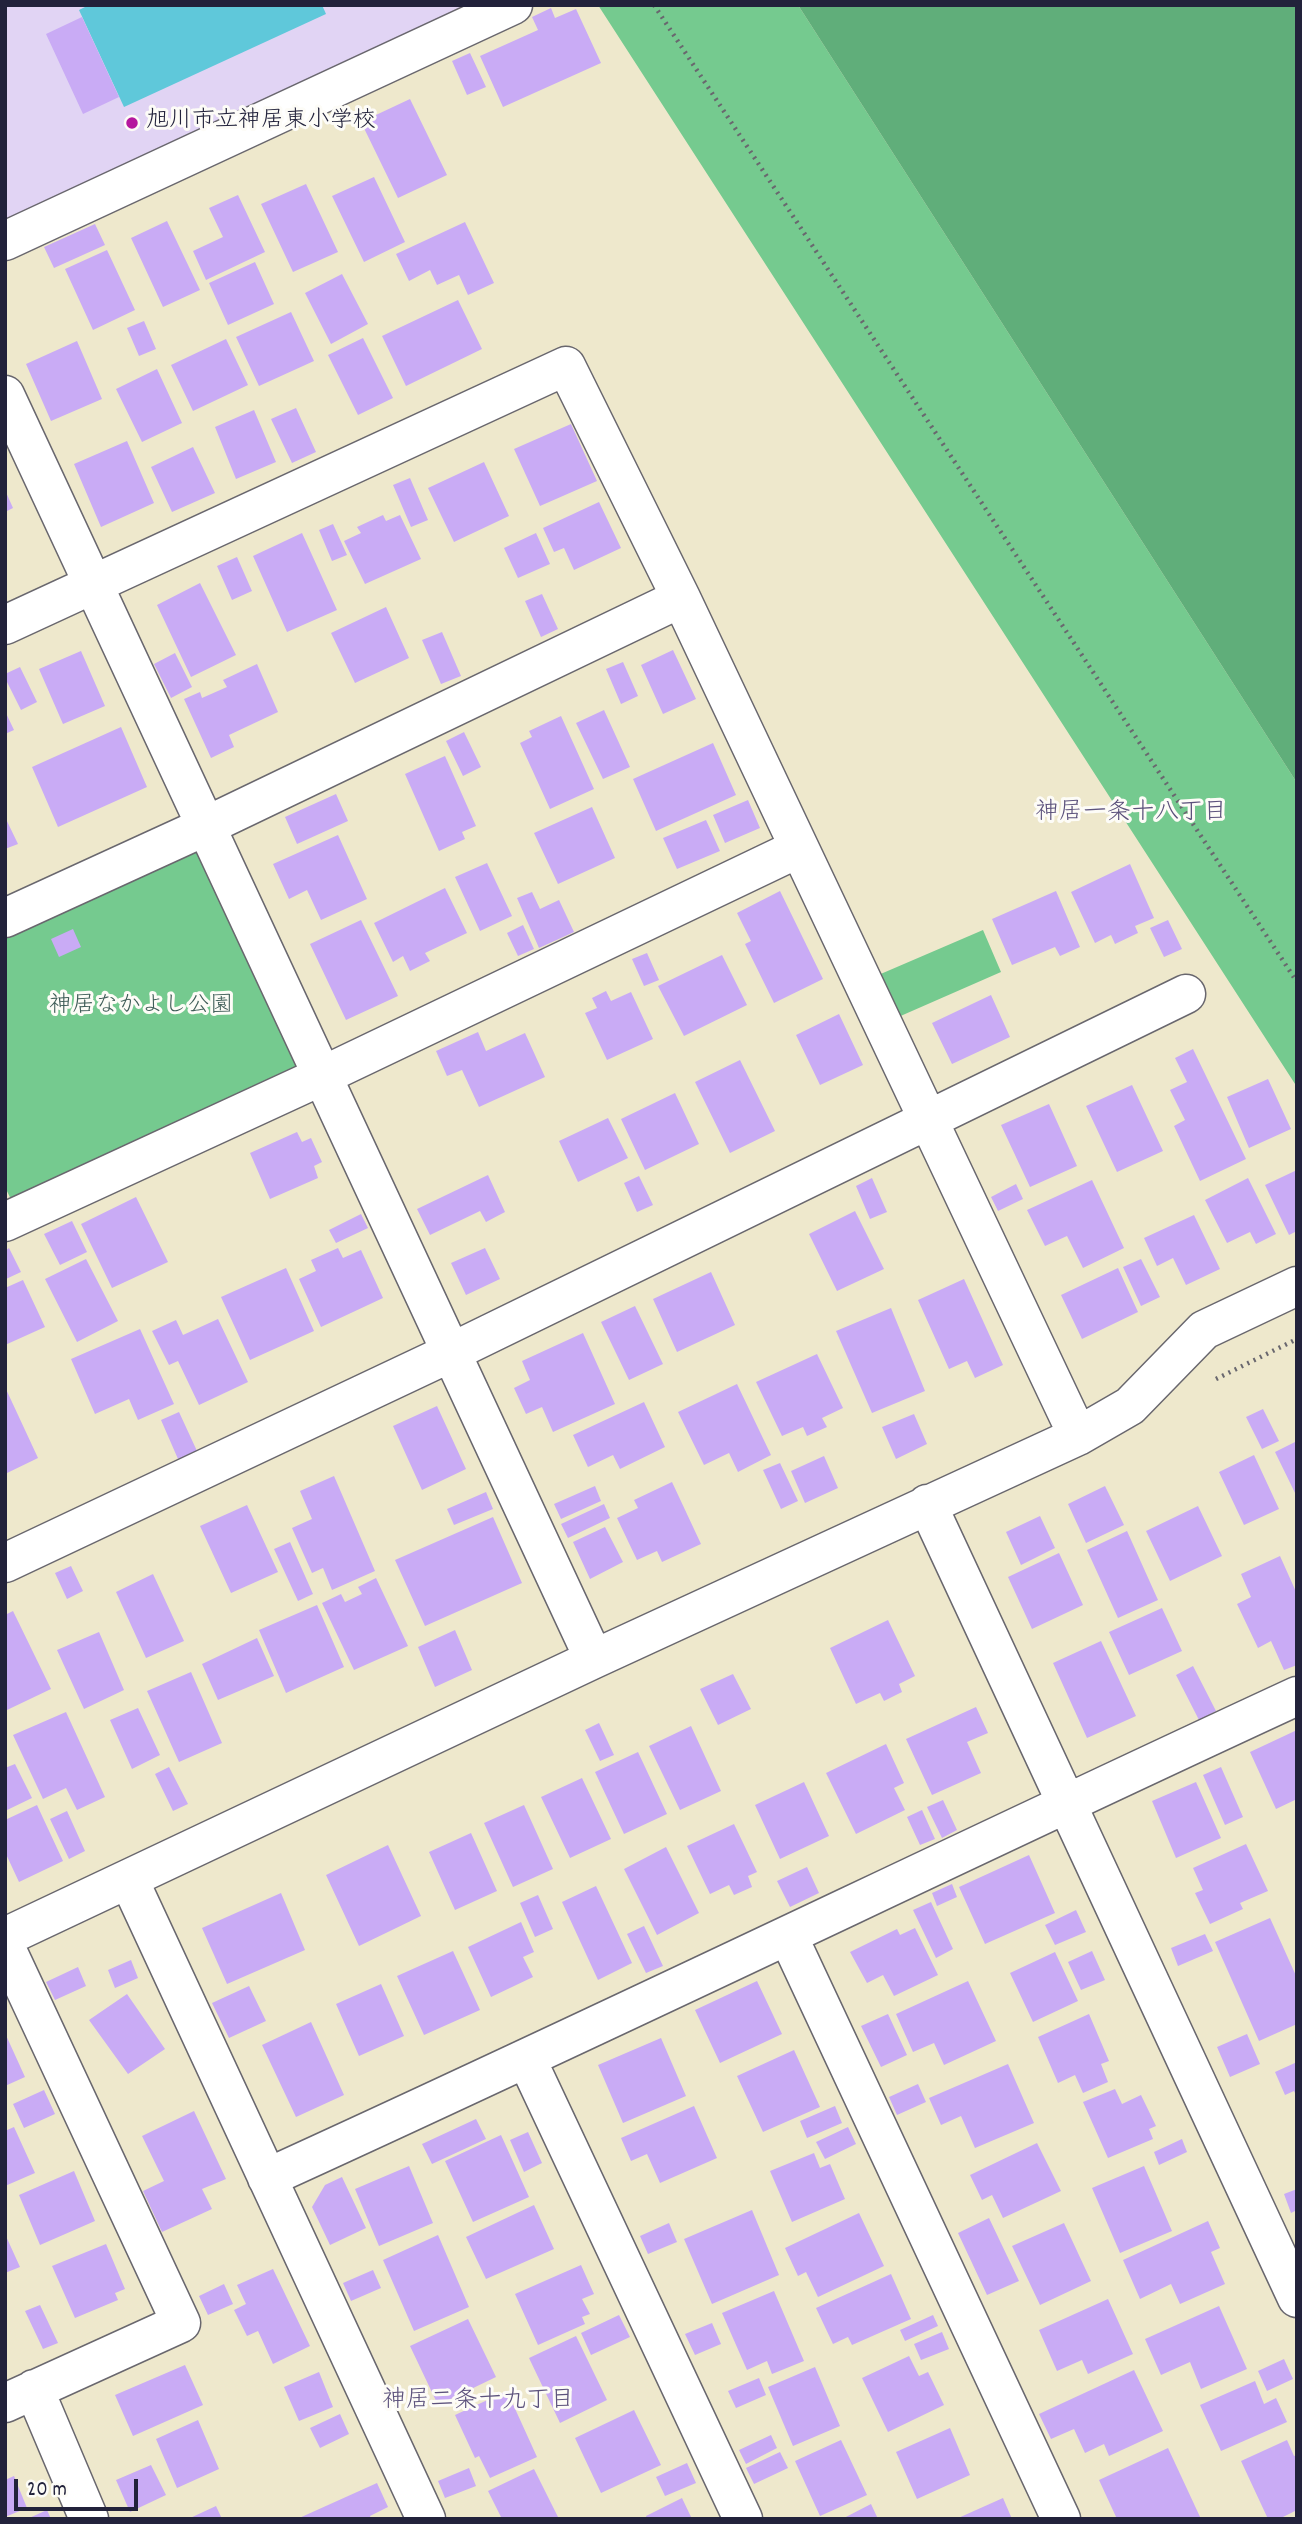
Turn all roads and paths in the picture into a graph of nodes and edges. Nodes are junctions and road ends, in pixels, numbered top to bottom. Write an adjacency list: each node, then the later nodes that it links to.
1 (513, 5): 3 (street)
2 (654, 5): 11 (path)
3 (5, 241)
4 (5, 395): 5 (street)
5 (94, 583): 6 (street); 7 (street); 8 (street)
6 (681, 598): 8 (street); 9 (street)
7 (5, 625)
8 (205, 827): 10 (street); 13 (street)
9 (799, 848): 13 (street); 14 (street)
10 (5, 918)
11 (1297, 982)
12 (1186, 994): 14 (street)
13 (324, 1075): 15 (street); 17 (street)
14 (927, 1118): 17 (street); 18 (street)
15 (5, 1222)
16 (1297, 1286): 18 (street)
17 (452, 1352): 20 (street); 21 (street)
18 (1078, 1436): 19 (street)
19 (928, 1504): 21 (street); 23 (street)
20 (5, 1563)
21 (594, 1659): 24 (street)
22 (1297, 1696): 23 (street)
23 (1065, 1803): 25 (street); 30 (street)
24 (129, 1880): 26 (street); 29 (street)
25 (788, 1936): 28 (street); 35 (street)
26 (5, 1937)
27 (5, 1946): 31 (street)
28 (527, 2060): 29 (street); 34 (street)
29 (267, 2178): 33 (street)
30 (1297, 2298)
31 (20, 2396): 32 (street)
32 (89, 2519)
33 (426, 2519)
34 (743, 2519)
35 (1061, 2519)

